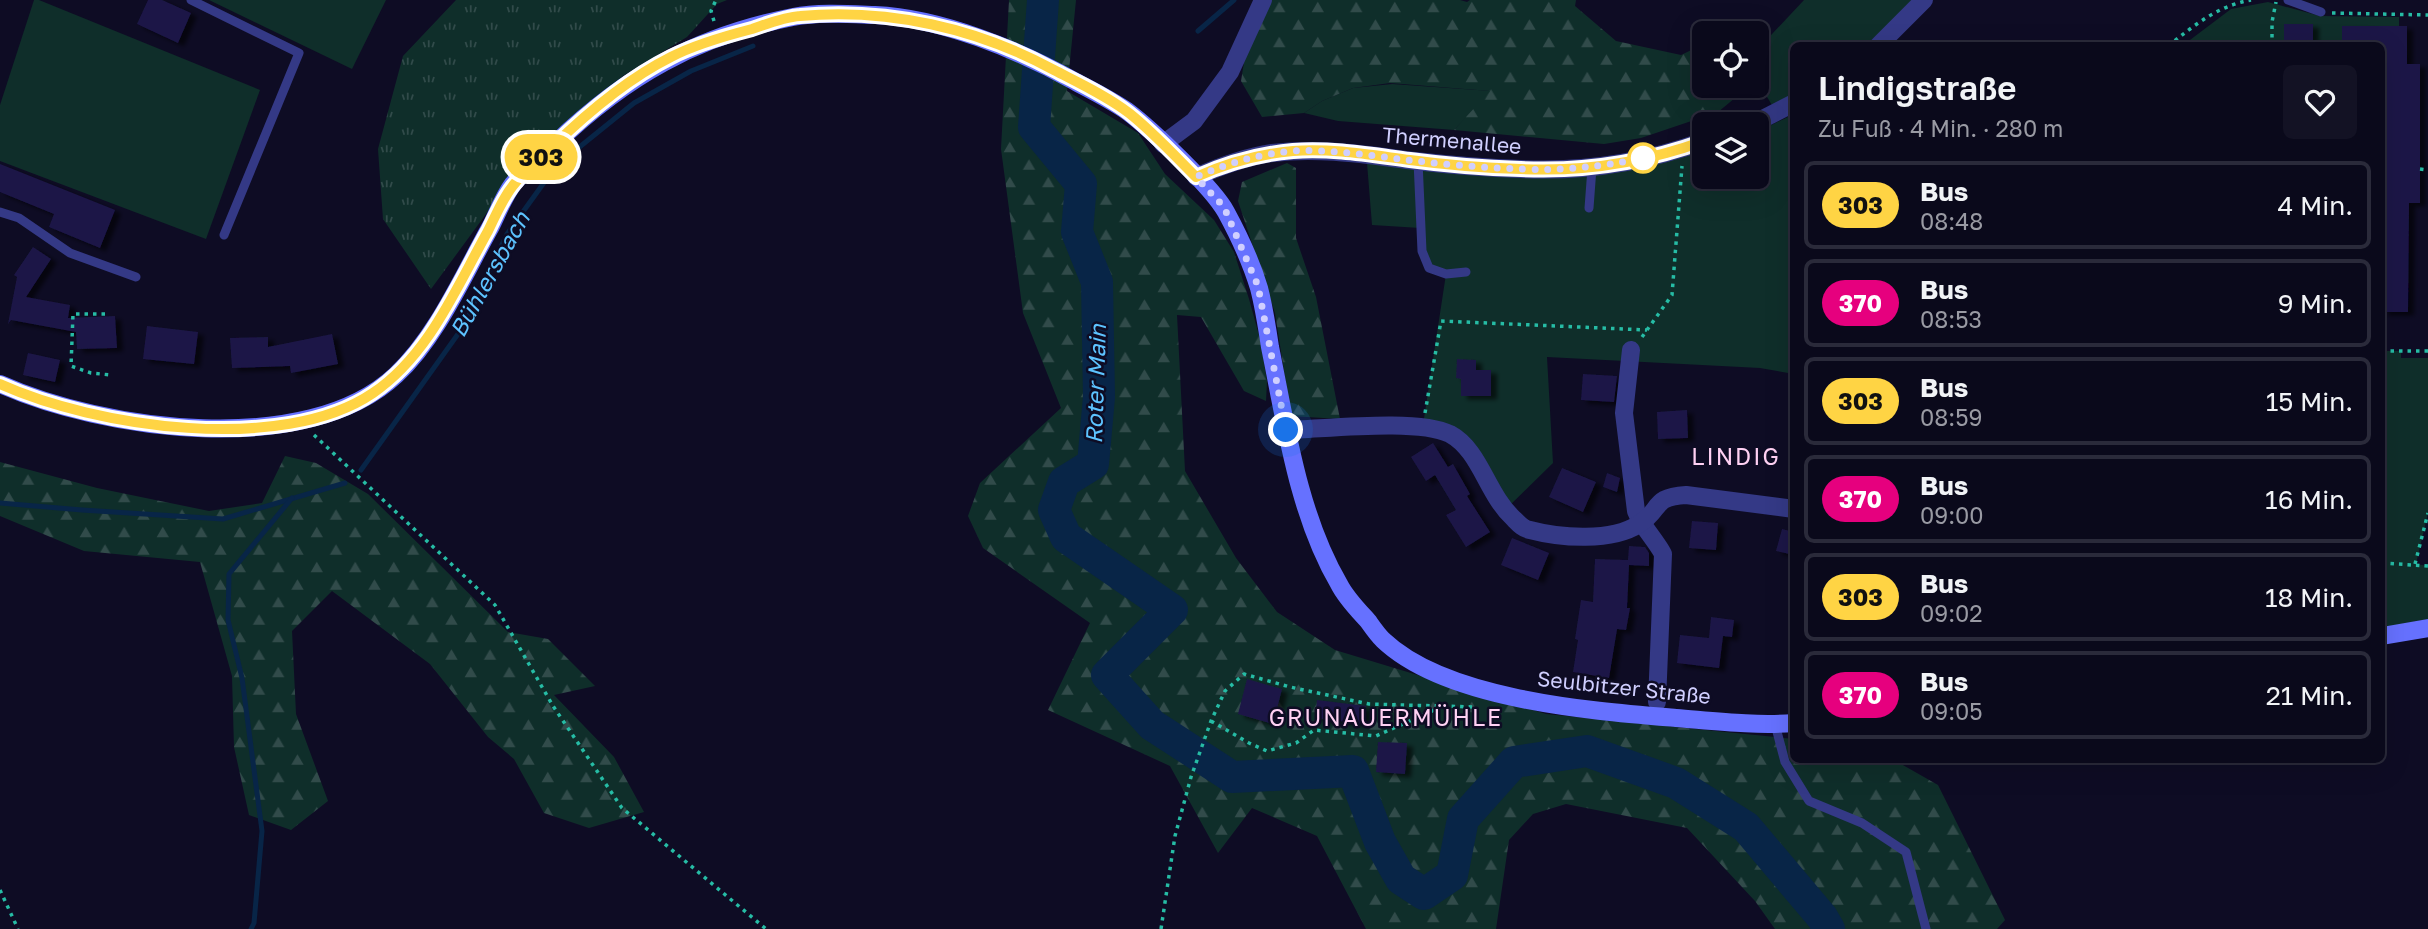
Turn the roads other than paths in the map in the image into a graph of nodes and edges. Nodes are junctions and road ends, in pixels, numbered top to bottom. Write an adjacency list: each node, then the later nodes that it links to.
1 (191, 0): 16 (lane)
2 (1263, 0): 9 (street)
3 (1924, 0): 6 (street)
4 (2288, 0): 5 (lane)
5 (2321, 12)
6 (1882, 42)
7 (1790, 105): 8 (street)
8 (1769, 116)
9 (1163, 144): 13 (street, Seulbitzer Straße); 20 (street, Seulbitzer Straße)
10 (1692, 146): 12 (street, Thermenallee)
11 (1418, 161): 12 (street, Thermenallee); 13 (street, Thermenallee); 17 (lane)
12 (1592, 168): 14 (lane)
13 (1196, 177): 21 (street, Seulbitzer Straße)
14 (1589, 208)
15 (0, 212): 18 (lane)
16 (224, 234)
17 (1466, 272)
18 (136, 277)
19 (1631, 350): 23 (street)
20 (0, 384)
21 (1286, 430): 23 (street); 27 (street, Seulbitzer Straße)
22 (1790, 508): 23 (street)
23 (1641, 524): 26 (street)
24 (2428, 628): 25 (street)
25 (2385, 635)
26 (1657, 702)
27 (1785, 723): 28 (lane)
28 (1926, 929)

